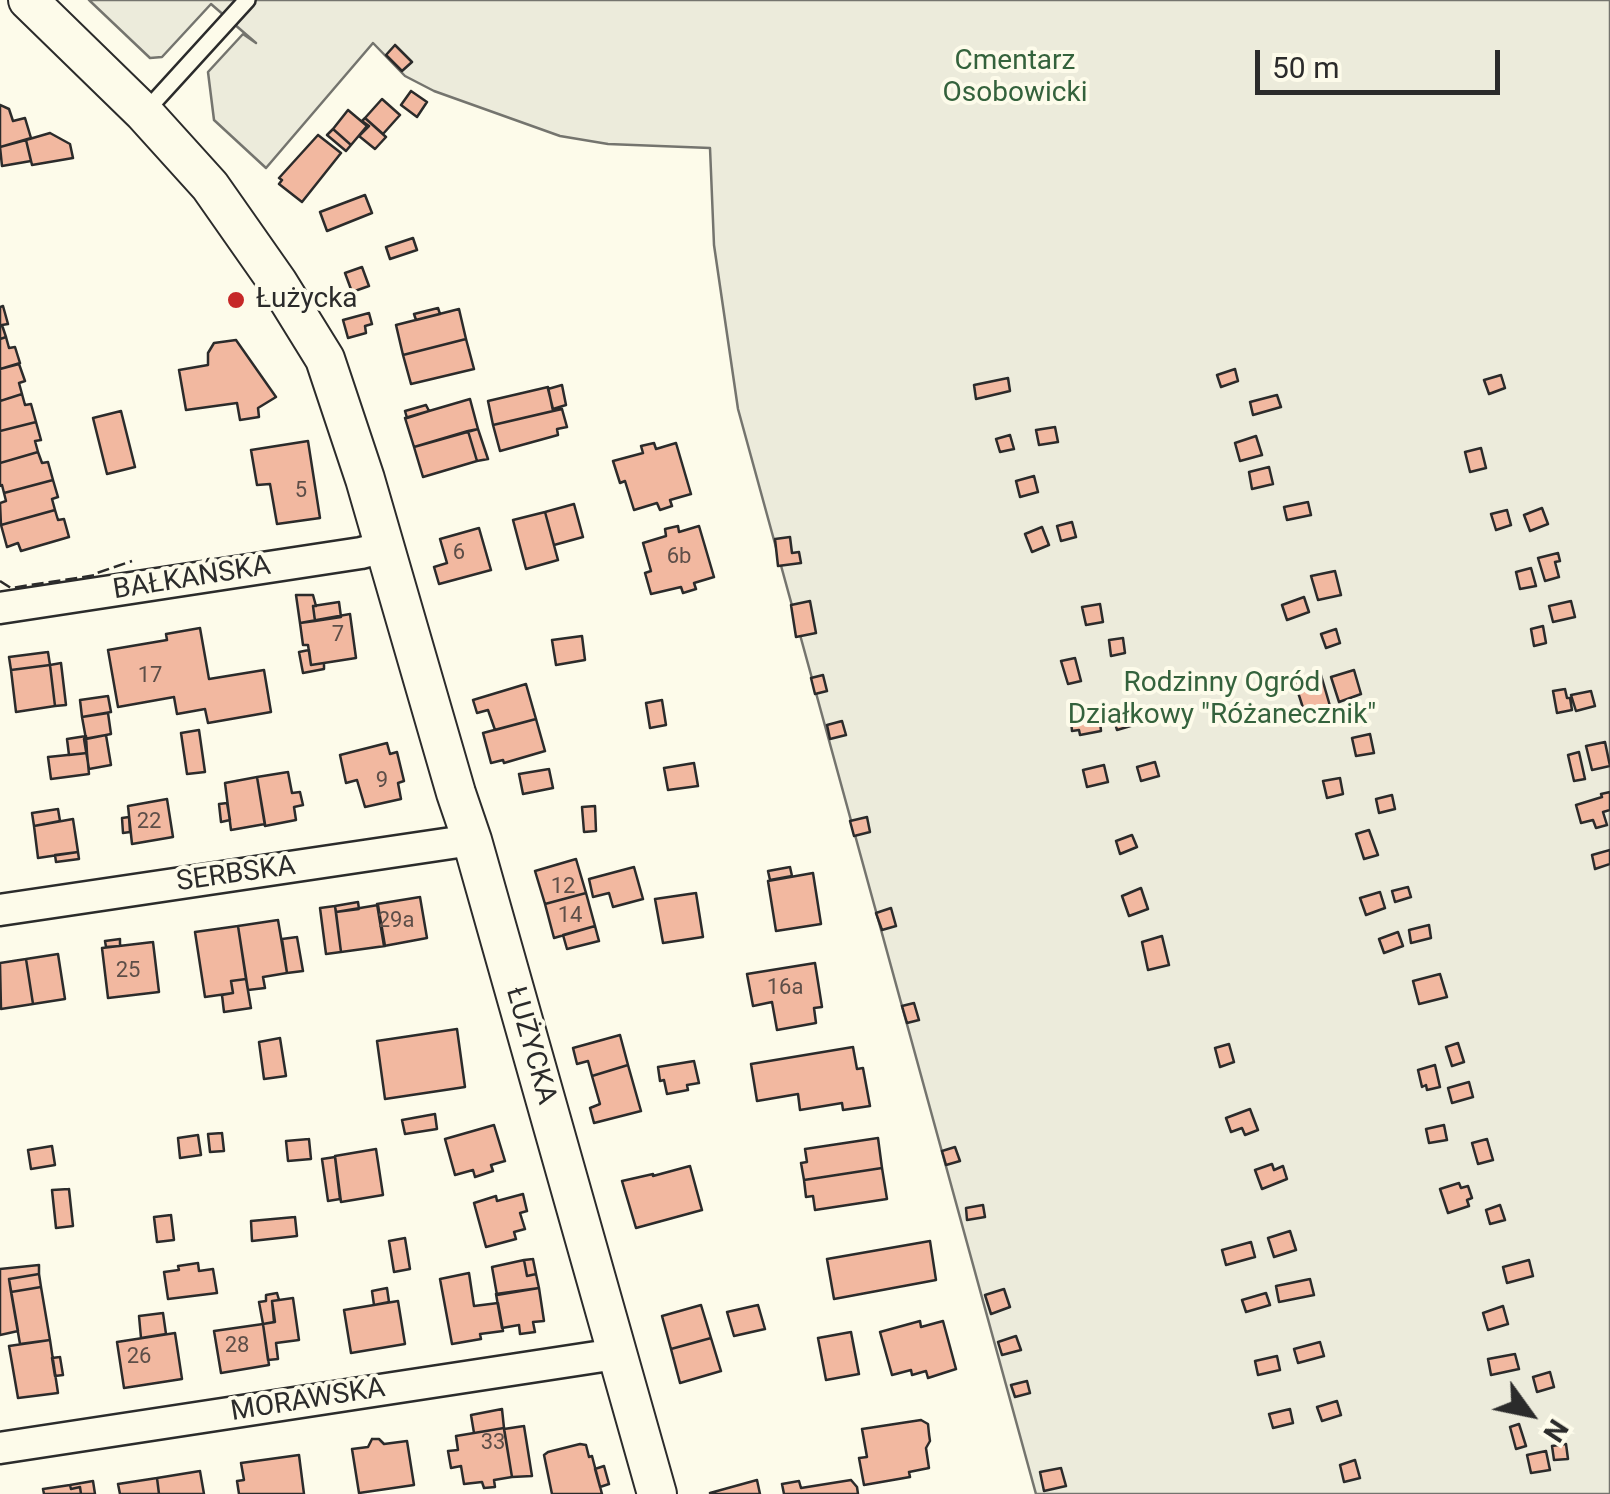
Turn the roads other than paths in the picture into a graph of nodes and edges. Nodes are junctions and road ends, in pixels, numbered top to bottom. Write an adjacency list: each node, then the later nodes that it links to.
1 (28, 0): 3 (street, ŁUŻYCKA)
2 (247, 0): 3 (lane)
3 (144, 113): 4 (street, ŁUŻYCKA)
4 (384, 547): 5 (street, BAŁKAŃSKA); 6 (street, ŁUŻYCKA)
5 (0, 608)
6 (472, 840): 7 (street, SERBSKA); 8 (street, ŁUŻYCKA)
7 (0, 910)
8 (616, 1354): 9 (street, MORAWSKA); 10 (street, ŁUŻYCKA)
9 (0, 1448)
10 (657, 1494)

